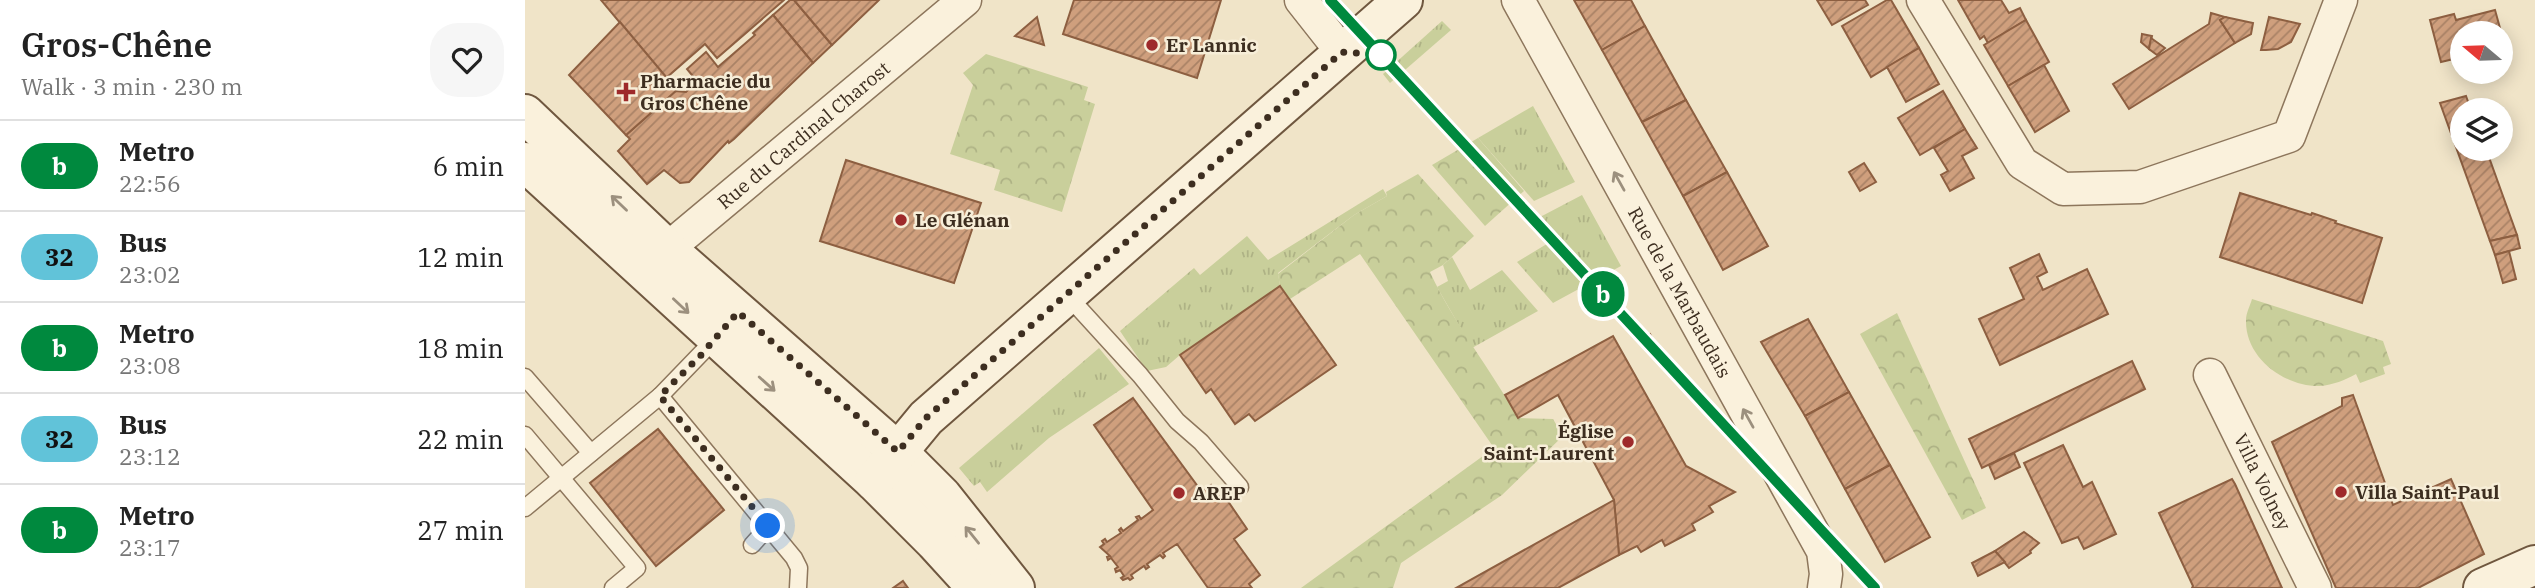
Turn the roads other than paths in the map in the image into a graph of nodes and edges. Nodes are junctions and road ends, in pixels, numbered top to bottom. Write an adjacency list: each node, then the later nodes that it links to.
1 (965, 0): 10 (street, Rue du Cardinal Charost)
2 (1301, 0): 7 (street)
3 (1403, 0): 7 (main road)
4 (1518, 0): 30 (street, Rue de la Marbaudais, one-way to 4)
5 (1923, 0): 6 (street)
6 (2341, 0)
7 (1342, 52): 11 (main road)
8 (525, 114): 10 (main road, one-way to 8)
9 (525, 162): 10 (main road)
10 (658, 262): 12 (main road)
11 (1067, 295): 17 (main road); 21 (lane)
12 (727, 325): 15 (lane); 17 (main road); 20 (main road, one-way to 20)
13 (2210, 375): 31 (street, Villa Volney)
14 (525, 377): 18 (lane)
15 (660, 396): 18 (lane); 23 (lane)
16 (525, 435): 19 (lane)
17 (898, 452): 20 (main road); 29 (main road, one-way to 17)
18 (591, 453): 19 (lane)
19 (561, 478): 22 (lane); 26 (lane)
20 (874, 481): 28 (main road)
21 (1240, 487)
22 (525, 508)
23 (768, 526): 24 (lane); 27 (lane)
24 (753, 545)
25 (2535, 565): 32 (main road)
26 (613, 588)
27 (798, 588)
28 (977, 588)
29 (1015, 588)
30 (1824, 588)
31 (2315, 588)
32 (2483, 588)

